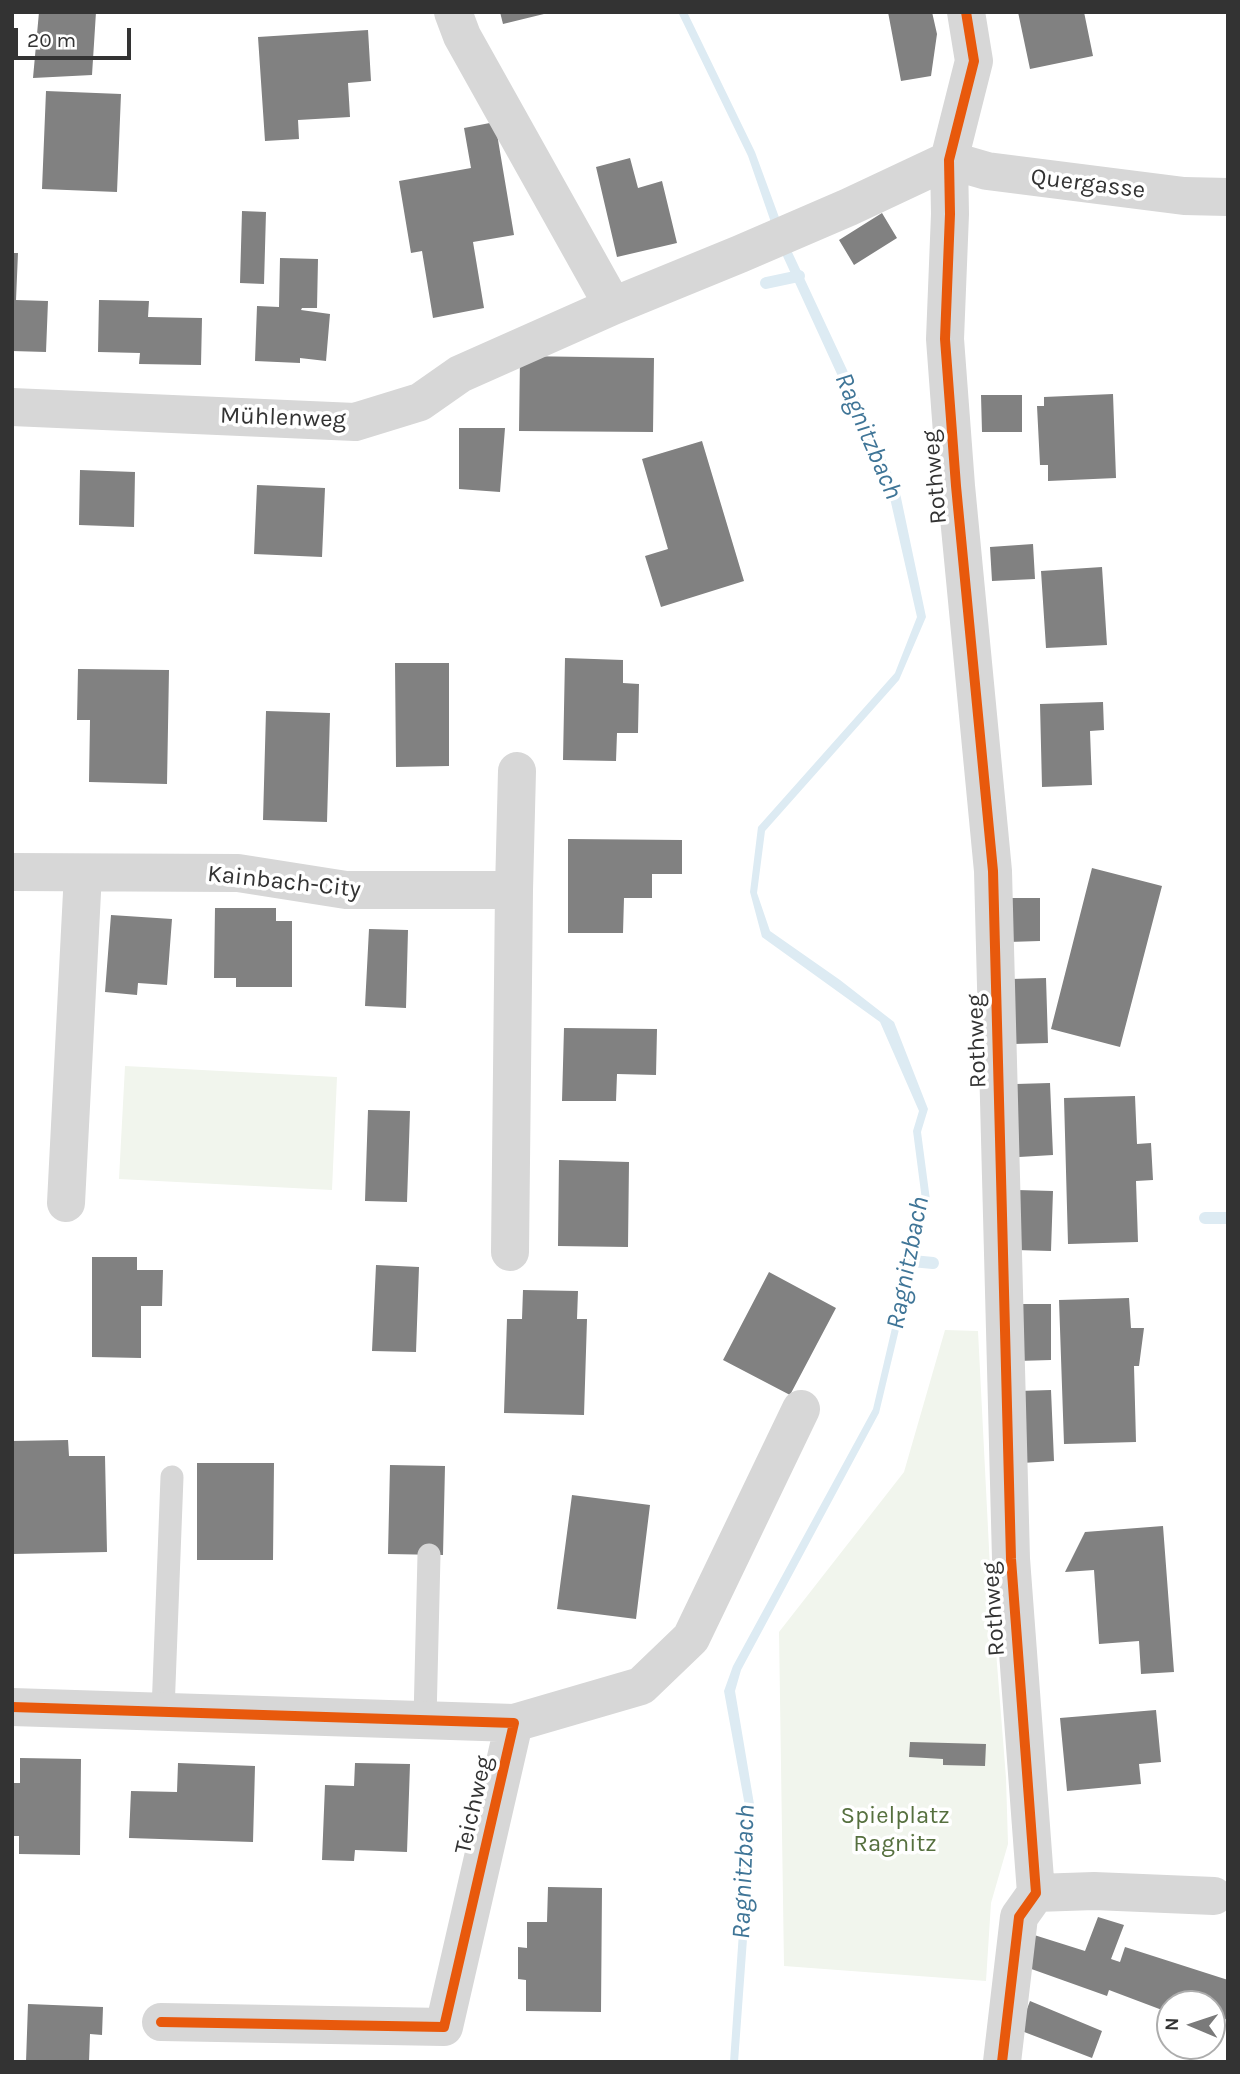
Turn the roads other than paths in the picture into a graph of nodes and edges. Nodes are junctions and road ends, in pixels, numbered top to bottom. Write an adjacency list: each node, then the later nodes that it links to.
1 (453, 12): 5 (street)
2 (966, 12): 3 (street, Rothweg)
3 (949, 160): 4 (street, Quergasse); 5 (street, Mühlenweg); 21 (street, Rothweg)
4 (1228, 198)
5 (613, 306): 6 (street, Mühlenweg)
6 (12, 407)
7 (517, 771): 10 (street)
8 (12, 872): 9 (street, Kainbach-City)
9 (83, 873): 10 (street, Kainbach-City); 11 (street)
10 (514, 890): 12 (street)
11 (66, 1203)
12 (510, 1252)
13 (801, 1409): 19 (street, Teichweg)
14 (172, 1477): 17 (lane)
15 (429, 1555): 18 (lane)
16 (12, 1707): 17 (street, Teichweg)
17 (163, 1711): 18 (street, Teichweg)
18 (425, 1719): 19 (street, Teichweg)
19 (514, 1723): 22 (street, Teichweg)
20 (1214, 1896): 21 (street)
21 (1027, 1905): 23 (street, Rothweg)
22 (161, 2022)
23 (1002, 2062)

